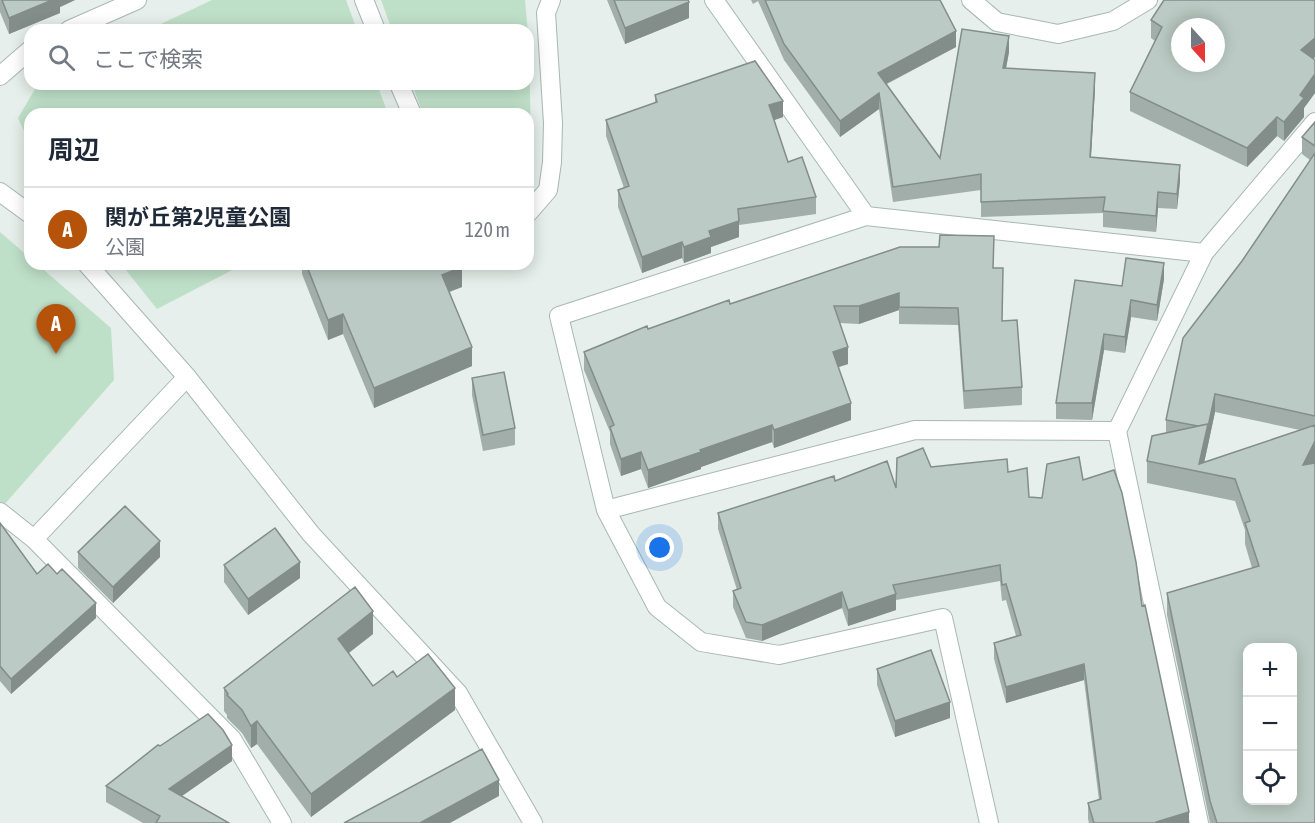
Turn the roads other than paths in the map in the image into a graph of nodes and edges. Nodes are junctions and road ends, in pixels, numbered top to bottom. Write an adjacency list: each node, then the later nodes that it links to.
1 (137, 0): 7 (street)
2 (364, 0): 8 (street)
3 (551, 0): 15 (street)
4 (714, 0): 17 (street)
5 (971, 0): 6 (street)
6 (1148, 0)
7 (83, 24)
8 (374, 24)
9 (24, 55): 10 (street)
10 (0, 76)
11 (402, 90): 12 (street)
12 (409, 108)
13 (1315, 122): 18 (street)
14 (0, 192): 16 (street)
15 (534, 206)
16 (24, 210)
17 (866, 216): 18 (street); 22 (street)
18 (1204, 253): 21 (street)
19 (92, 270): 20 (street)
20 (187, 377): 24 (street); 26 (street)
21 (1117, 431): 22 (street); 28 (street)
22 (606, 510): 27 (street)
23 (0, 512): 24 (street)
24 (34, 539): 25 (street)
25 (282, 823)
26 (533, 823)
27 (989, 823)
28 (1199, 823)

